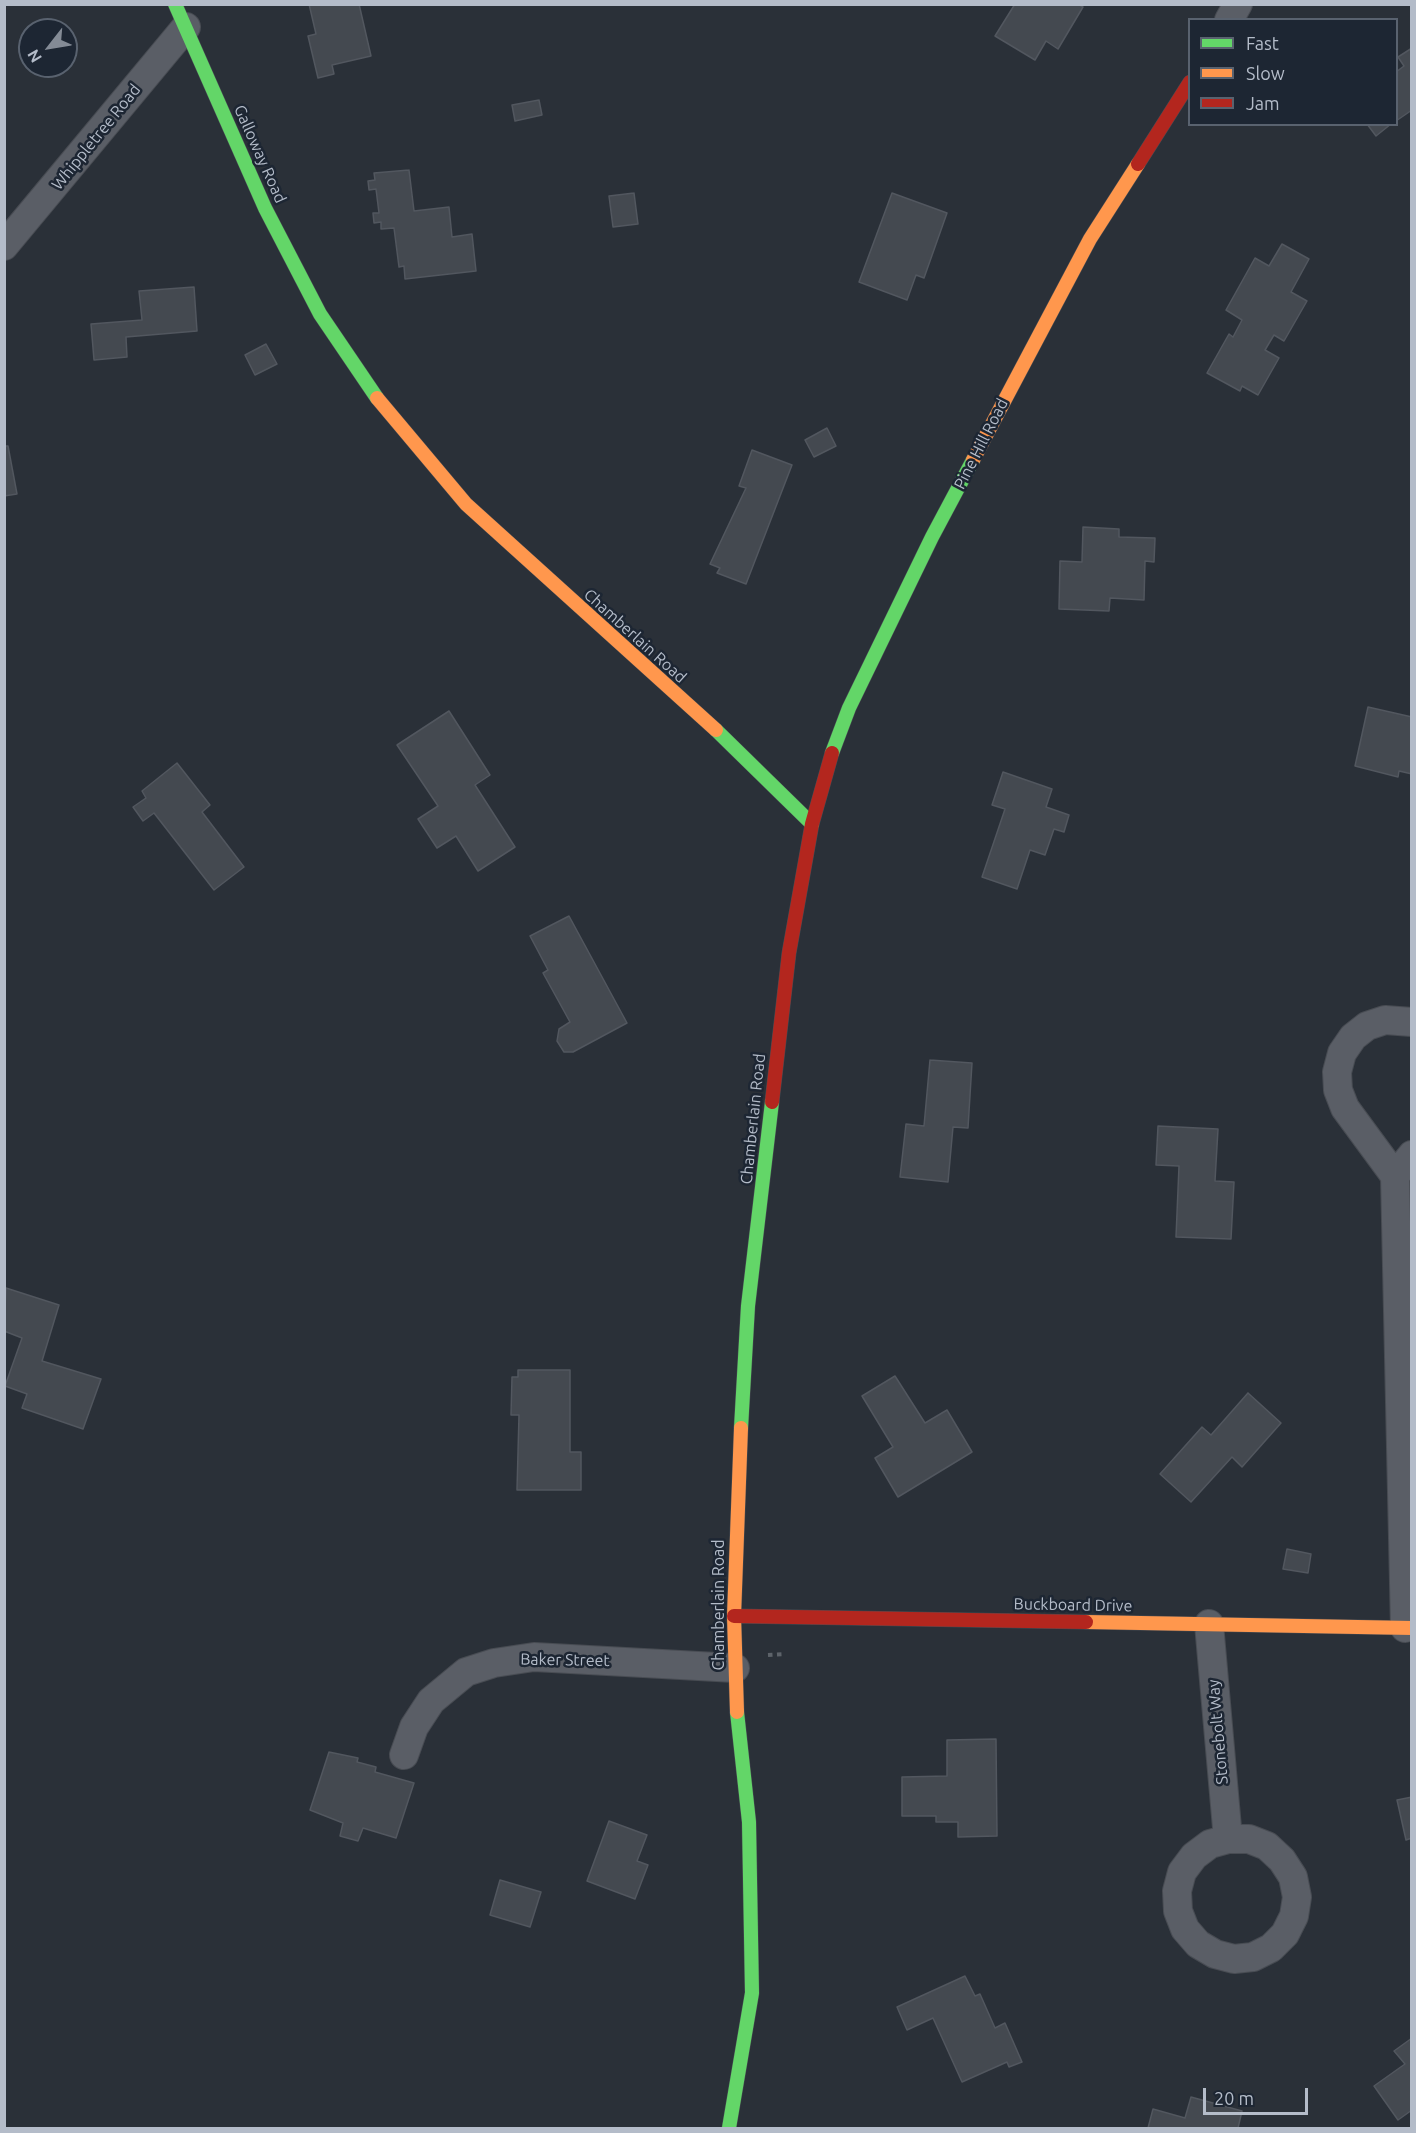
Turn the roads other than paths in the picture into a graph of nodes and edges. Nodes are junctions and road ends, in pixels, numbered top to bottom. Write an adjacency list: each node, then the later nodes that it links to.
1 (1238, 4): 3 (street)
2 (180, 16): 5 (street, Whippletree Road); 6 (street, Galloway Road)
3 (1230, 18)
4 (1188, 85): 7 (street, Pine Hill Road)
5 (4, 246)
6 (320, 314): 7 (street, Chamberlain Road)
7 (812, 824): 10 (street, Chamberlain Road)
8 (1412, 1022): 9 (street)
9 (1403, 1165): 12 (street)
10 (734, 1616): 11 (street, Buckboard Drive); 13 (street, Chamberlain Road)
11 (1209, 1624): 12 (street, Buckboard Drive); 15 (street, Stonebolt Way)
12 (1408, 1628)
13 (735, 1668): 14 (street, Baker Street); 16 (street, Chamberlain Road)
14 (404, 1755)
15 (1228, 1839): 15 (street)
16 (729, 2128)

